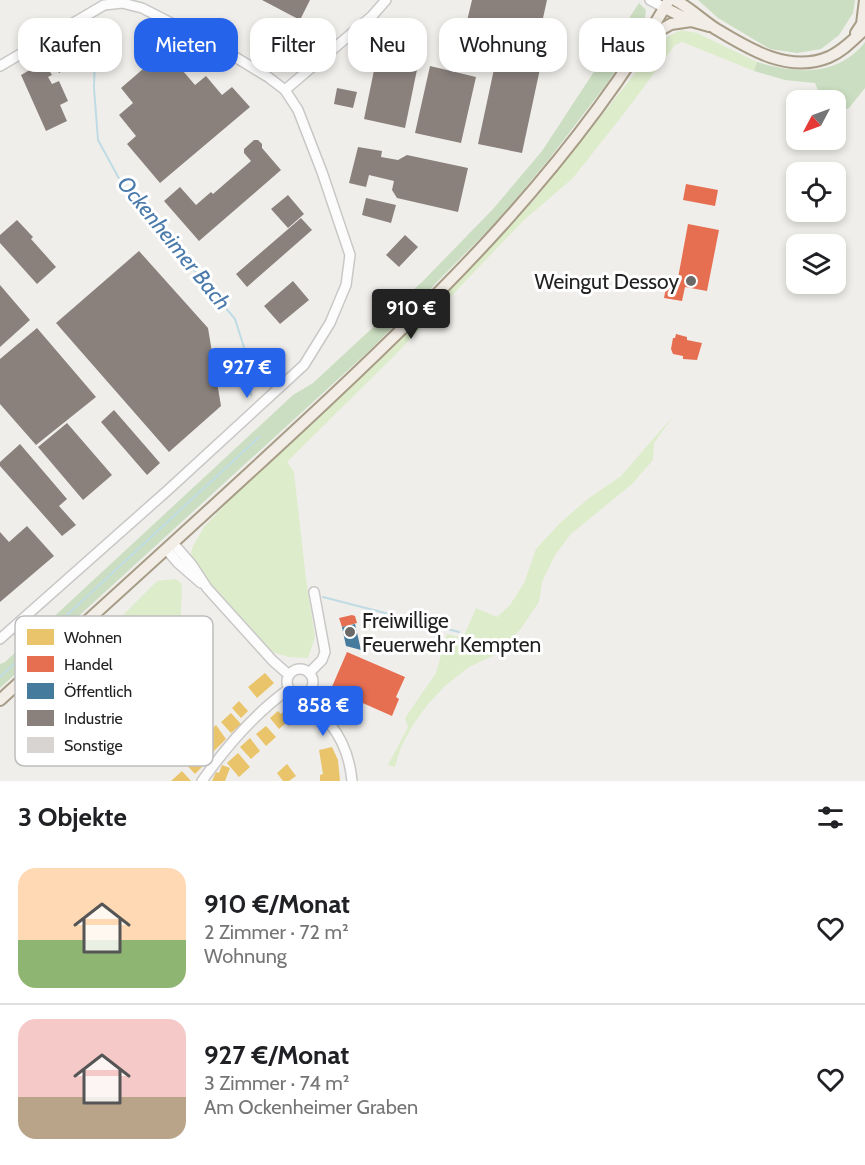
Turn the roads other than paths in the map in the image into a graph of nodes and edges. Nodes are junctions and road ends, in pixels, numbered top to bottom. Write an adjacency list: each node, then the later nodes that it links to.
1 (386, 0): 14 (street)
2 (650, 0): 5 (street)
3 (675, 0): 9 (main road)
4 (865, 0): 11 (main road)
5 (667, 4): 6 (main road); 7 (main road)
6 (658, 18)
7 (691, 21): 8 (main road); 9 (main road)
8 (666, 27)
9 (715, 28): 11 (main road)
10 (865, 29): 11 (main road)
11 (852, 42)
12 (0, 66): 14 (street)
13 (622, 72): 15 (main road)
14 (285, 90): 17 (street)
15 (170, 546): 18 (main road); 22 (street)
16 (314, 592): 21 (street)
17 (26, 616)
18 (93, 616)
19 (15, 626): 20 (street)
20 (0, 639)
21 (309, 673): 22 (street); 25 (street)
22 (289, 675): 24 (street)
23 (15, 686): 26 (main road)
24 (289, 689): 25 (street); 27 (street)
25 (307, 693): 30 (street)
26 (0, 700)
27 (213, 766)
28 (213, 766): 29 (street)
29 (202, 781)
30 (352, 781)

